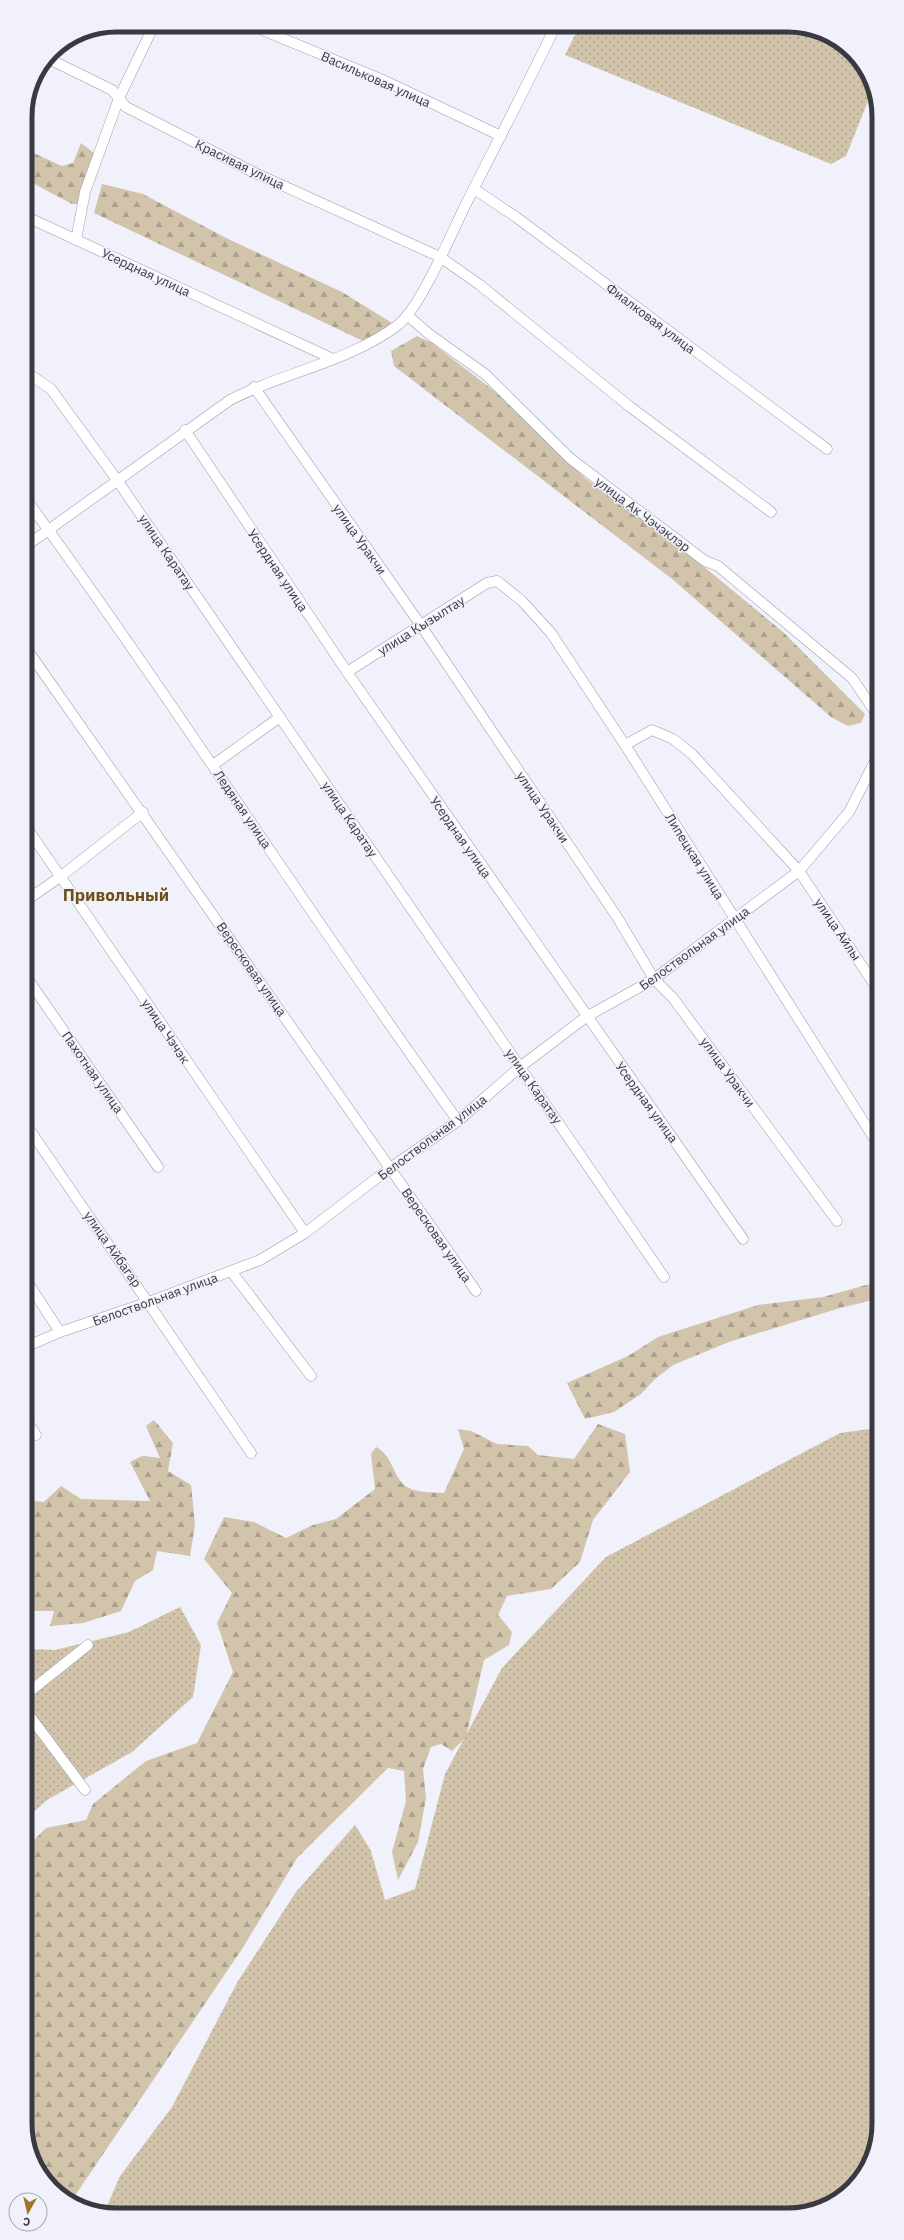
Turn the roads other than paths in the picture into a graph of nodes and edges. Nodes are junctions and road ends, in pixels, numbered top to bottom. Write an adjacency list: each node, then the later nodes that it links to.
1 (151, 32): 5 (street)
2 (267, 32): 6 (street, Васильковая улица)
3 (553, 32): 6 (street)
4 (53, 61): 5 (street, Красивая улица)
5 (118, 98): 9 (street); 10 (street, Красивая улица)
6 (501, 136): 7 (street)
7 (474, 188): 10 (street); 16 (street, Фиалковая улица)
8 (32, 219): 9 (street, Усердная улица)
9 (76, 240): 12 (street, Усердная улица)
10 (440, 257): 11 (street); 19 (street)
11 (407, 315): 12 (street); 26 (street, улица Ак Чэчэклэр)
12 (333, 359): 14 (street)
13 (32, 376): 17 (street, улица Каратау)
14 (254, 387): 15 (street); 23 (street, улица Уракчи)
15 (185, 430): 17 (street); 25 (street, Усердная улица)
16 (827, 449)
17 (117, 480): 20 (street); 27 (street, улица Каратау)
18 (32, 507): 20 (street, Ледяная улица)
19 (771, 512)
20 (49, 530): 21 (street); 29 (street, Ледяная улица)
21 (32, 542)
22 (497, 581): 23 (street, улица Кызылтау); 28 (street, Липецкая улица)
23 (420, 624): 25 (street, улица Кызылтау); 37 (street, улица Уракчи)
24 (32, 656): 31 (street, Вересковая улица)
25 (347, 672): 40 (street, Усердная улица)
26 (872, 707)
27 (280, 717): 29 (street); 41 (street, улица Каратау)
28 (625, 745): 33 (street, улица Айлы); 36 (street, Липецкая улица)
29 (213, 765): 42 (street, Ледяная улица)
30 (872, 767): 33 (street, Белоствольная улица)
31 (143, 812): 34 (street); 46 (street, Вересковая улица)
32 (32, 835): 34 (street, улица Чэчэк)
33 (799, 871): 36 (street, Белоствольная улица); 38 (street, улица Айлы)
34 (60, 877): 35 (street); 48 (street, улица Чэчэк)
35 (32, 897)
36 (734, 919): 37 (street, Белоствольная улица); 44 (street, Липецкая улица)
37 (654, 979): 40 (street, Белоствольная улица); 47 (street, улица Уракчи)
38 (872, 981)
39 (32, 985): 45 (street, Пахотная улица)
40 (586, 1017): 41 (street, Белоствольная улица); 49 (street, Усердная улица)
41 (520, 1067): 42 (street, Белоствольная улица); 51 (street, улица Каратау)
42 (458, 1121): 46 (street, Белоствольная улица)
43 (32, 1132): 54 (street, улица Айбагар)
44 (872, 1135)
45 (158, 1167)
46 (390, 1168): 48 (street, Белоствольная улица); 53 (street, Вересковая улица)
47 (837, 1221)
48 (305, 1234): 50 (street, Белоствольная улица)
49 (743, 1240)
50 (231, 1271): 54 (street, Белоствольная улица); 57 (street)
51 (664, 1277)
52 (32, 1289): 55 (street)
53 (476, 1291)
54 (149, 1302): 55 (street, Белоствольная улица); 60 (street, улица Айбагар)
55 (60, 1332): 56 (street, Белоствольная улица)
56 (32, 1344)
57 (311, 1376)
58 (32, 1429): 59 (street)
59 (36, 1435)
60 (251, 1453)
61 (88, 1646): 62 (street)
62 (32, 1690)
63 (32, 1719): 64 (street)
64 (85, 1790)

